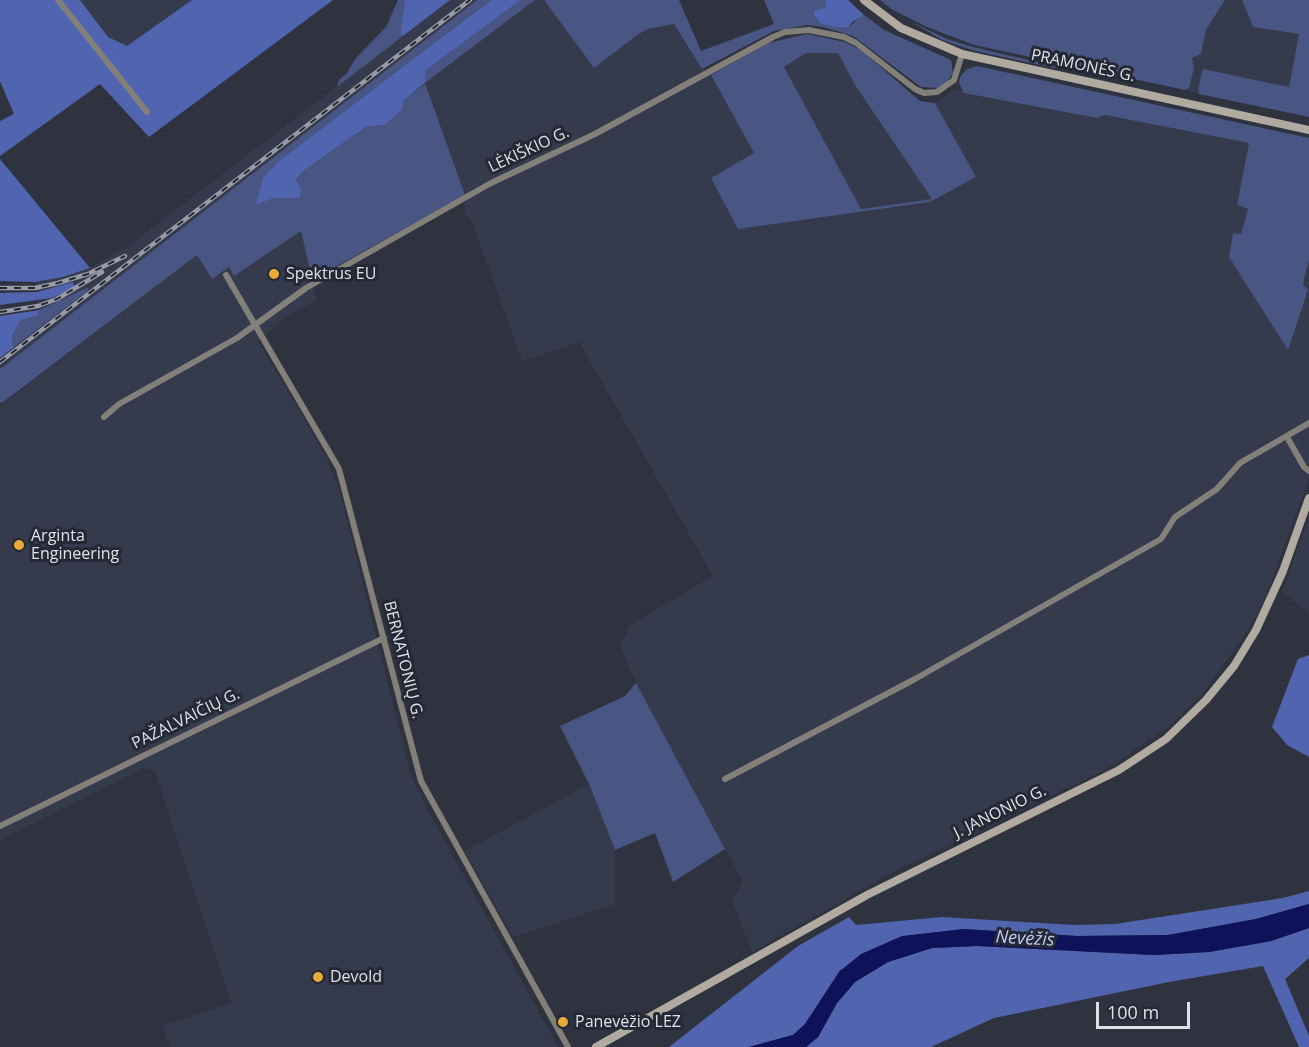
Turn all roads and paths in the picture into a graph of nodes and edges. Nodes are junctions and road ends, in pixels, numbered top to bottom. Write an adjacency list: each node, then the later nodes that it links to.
1 (58, 0): 4 (street)
2 (864, 0): 3 (street, PRAMONĖS G.)
3 (962, 54): 5 (street, PRAMONĖS G.); 7 (street, LĖKIŠKIO G.)
4 (147, 112)
5 (1309, 130)
6 (226, 275): 7 (street, BERNATONIŲ G.)
7 (257, 325): 8 (street, LĖKIŠKIO G.); 13 (street, BERNATONIŲ G.)
8 (104, 417)
9 (1309, 423): 10 (street)
10 (1287, 437): 11 (street); 14 (street)
11 (1309, 471)
12 (1309, 498): 17 (street, J. JANONIO G.)
13 (384, 638): 15 (street, PAŽALVAIČIŲ G.); 16 (street, BERNATONIŲ G.)
14 (725, 779)
15 (0, 826)
16 (568, 1047)
17 (596, 1047)

